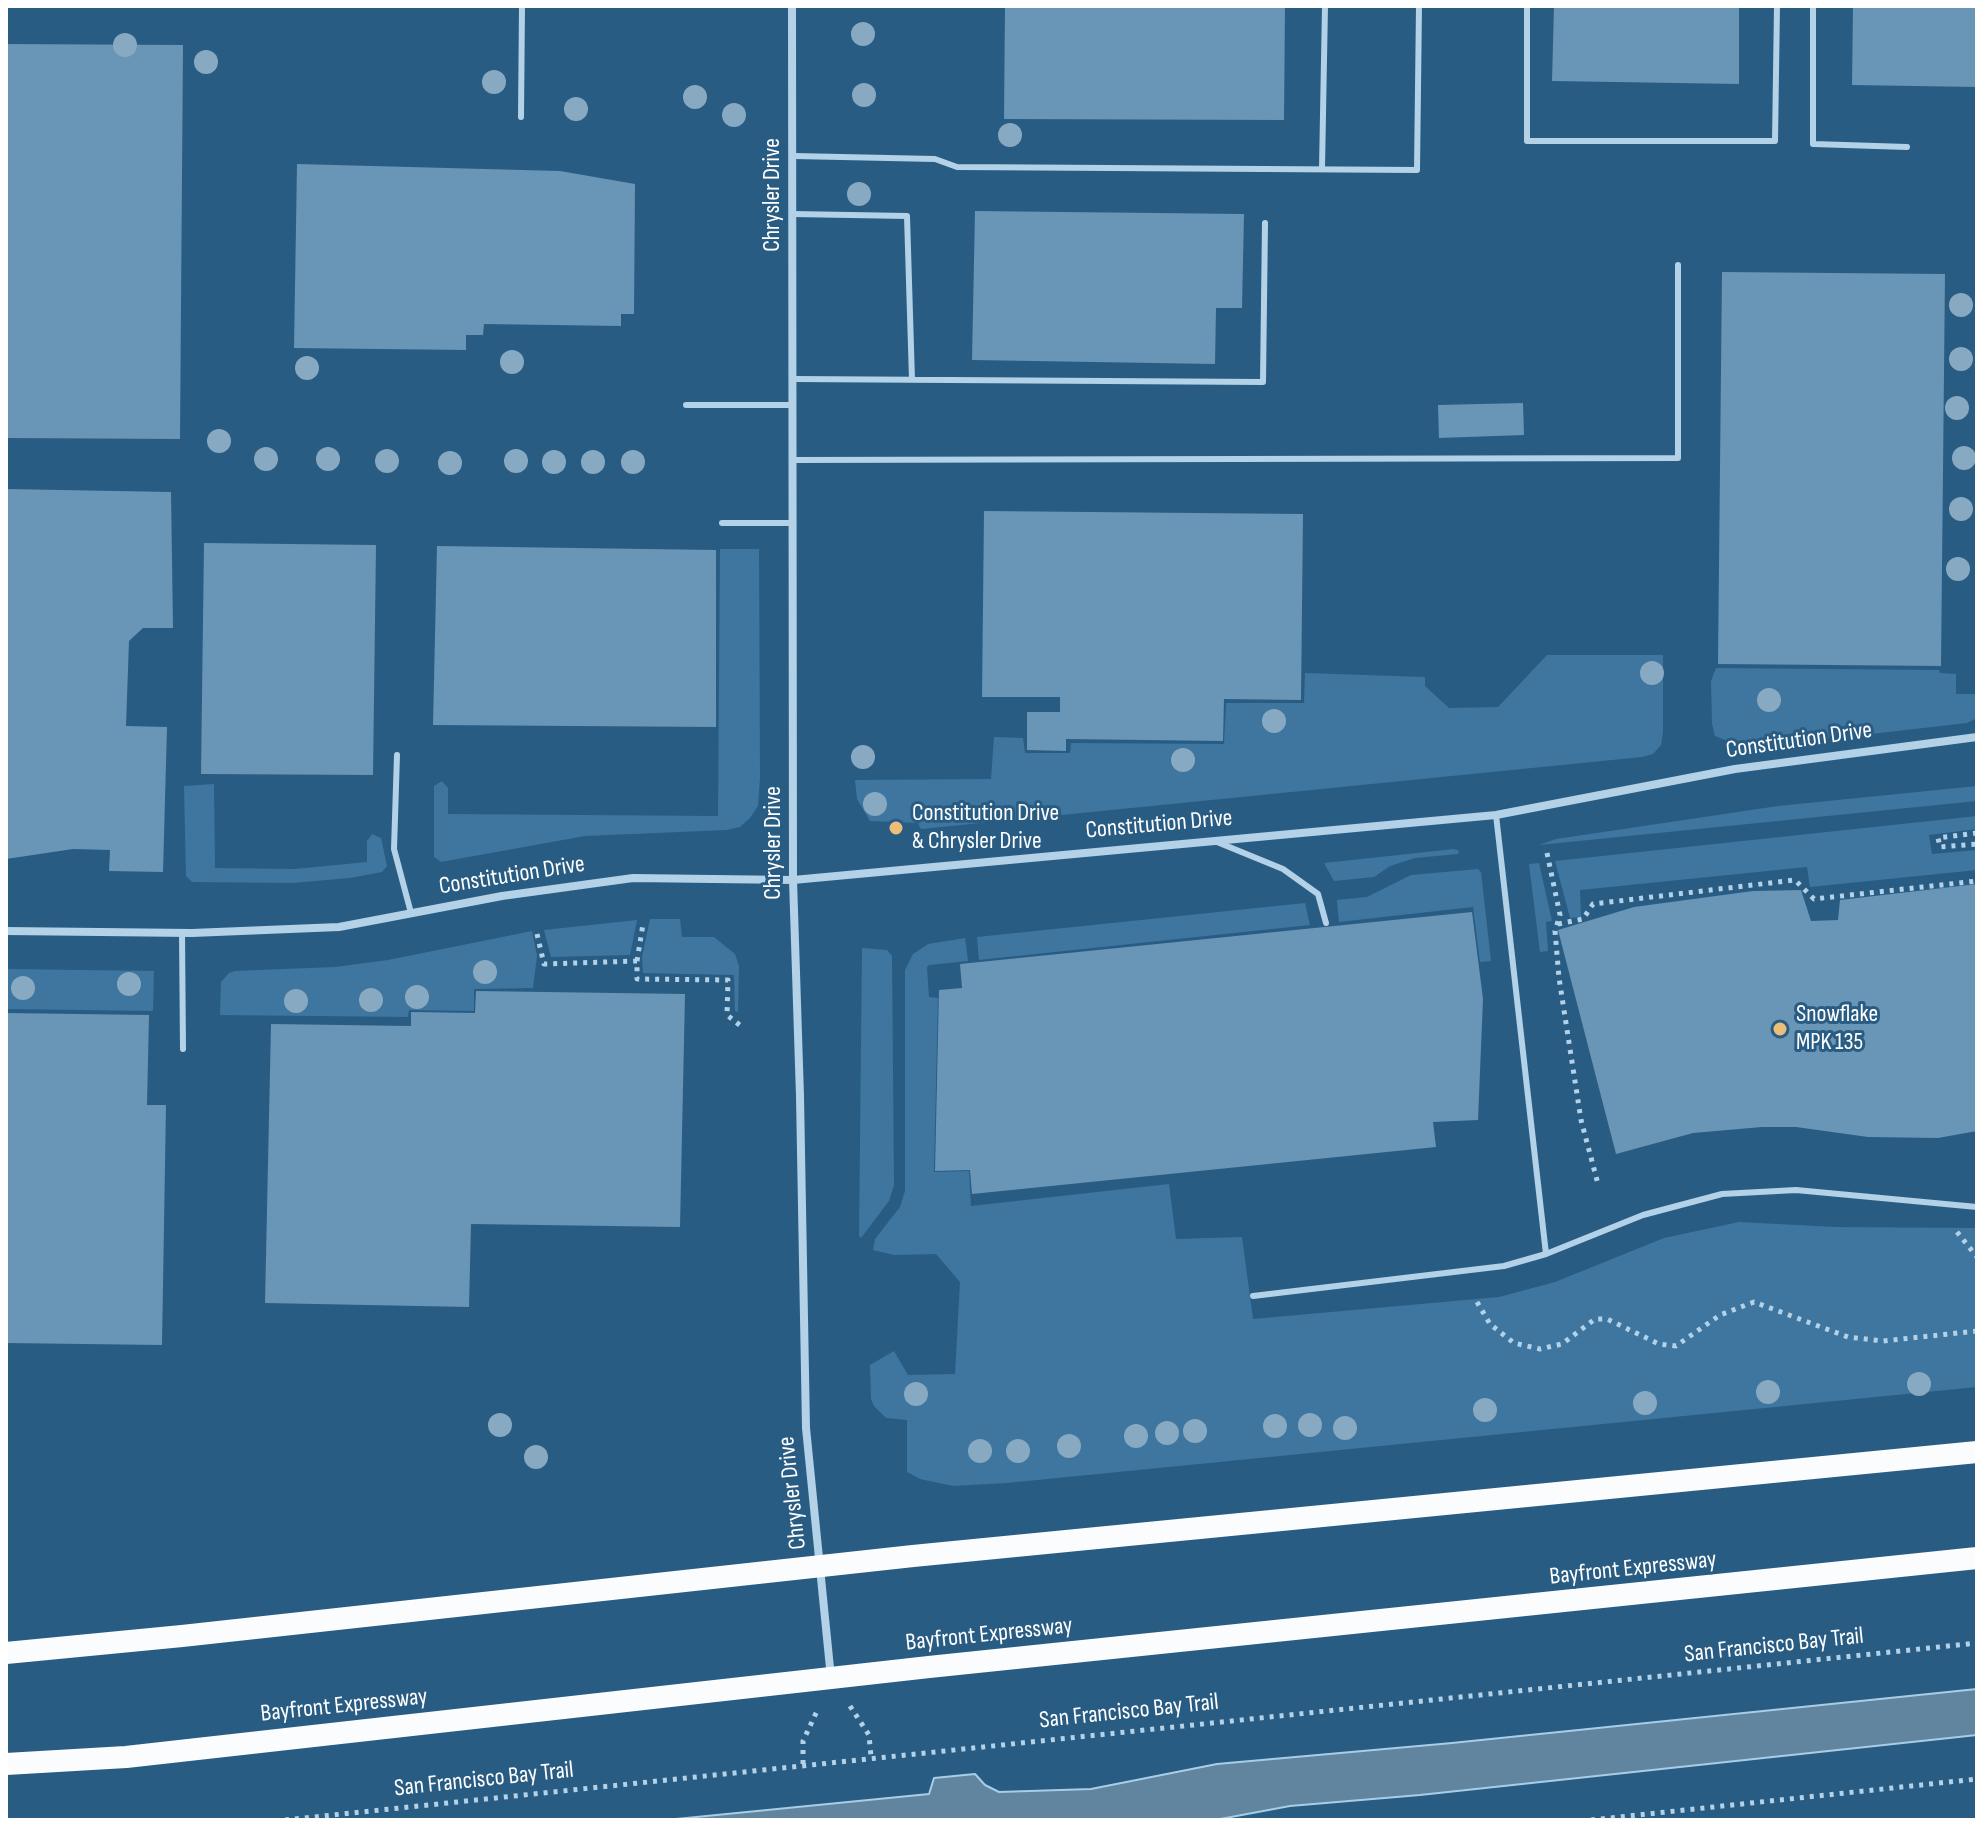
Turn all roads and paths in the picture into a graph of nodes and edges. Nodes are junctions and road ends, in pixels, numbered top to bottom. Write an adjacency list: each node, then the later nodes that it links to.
1 (522, 6): 8 (lane)
2 (792, 6): 10 (street, Chrysler Drive)
3 (1325, 6): 11 (lane)
4 (1419, 6): 11 (lane)
5 (1527, 6): 6 (lane)
6 (1777, 6)
7 (1813, 6): 9 (lane)
8 (521, 117)
9 (1907, 147)
10 (794, 156): 11 (lane); 12 (street, Chrysler Drive)
11 (1322, 168)
12 (793, 214): 15 (street, Chrysler Drive); 16 (lane)
13 (1265, 223): 16 (lane)
14 (1678, 265): 19 (lane)
15 (793, 379): 16 (lane); 18 (street, Chrysler Drive)
16 (912, 380)
17 (686, 405): 18 (lane)
18 (793, 405): 19 (street, Chrysler Drive)
19 (793, 460): 21 (street, Chrysler Drive)
20 (722, 523): 21 (lane)
21 (793, 523): 29 (street, Chrysler Drive)
22 (1977, 737): 24 (street, Constitution Drive)
23 (397, 755): 31 (lane)
24 (1496, 815): 26 (street, Constitution Drive); 44 (lane)
25 (1977, 833): 27 (path)
26 (1214, 840): 29 (street, Constitution Drive); 32 (lane)
27 (1977, 844)
28 (1547, 853): 34 (path)
29 (793, 880): 31 (street, Constitution Drive); 51 (street, Chrysler Drive)
30 (1977, 881): 34 (path)
31 (411, 913): 36 (street, Constitution Drive)
32 (1326, 923)
33 (643, 924): 38 (path)
34 (1558, 924): 41 (path)
35 (6, 931): 36 (street, Constitution Drive)
36 (182, 933): 40 (lane)
37 (537, 934): 38 (path)
38 (637, 961): 39 (path)
39 (742, 1027)
40 (183, 1049)
41 (1598, 1184)
42 (1977, 1207): 44 (lane)
43 (1957, 1232): 45 (path)
44 (1546, 1254): 46 (lane)
45 (1977, 1257)
46 (1253, 1296)
47 (1477, 1302): 48 (path)
48 (1977, 1331)
49 (1977, 1452): 51 (highway)
50 (1977, 1558): 54 (highway, Bayfront Expressway)
51 (822, 1566): 53 (highway); 54 (street, Chrysler Drive)
52 (1977, 1643): 55 (path, San Francisco Bay Trail)
53 (6, 1653)
54 (831, 1679): 55 (path); 56 (highway, Bayfront Expressway); 57 (path)
55 (871, 1757): 57 (path, San Francisco Bay Trail)
56 (6, 1764)
57 (803, 1764): 59 (path, San Francisco Bay Trail)
58 (1977, 1779): 60 (path)
59 (285, 1820)
60 (1591, 1820)

